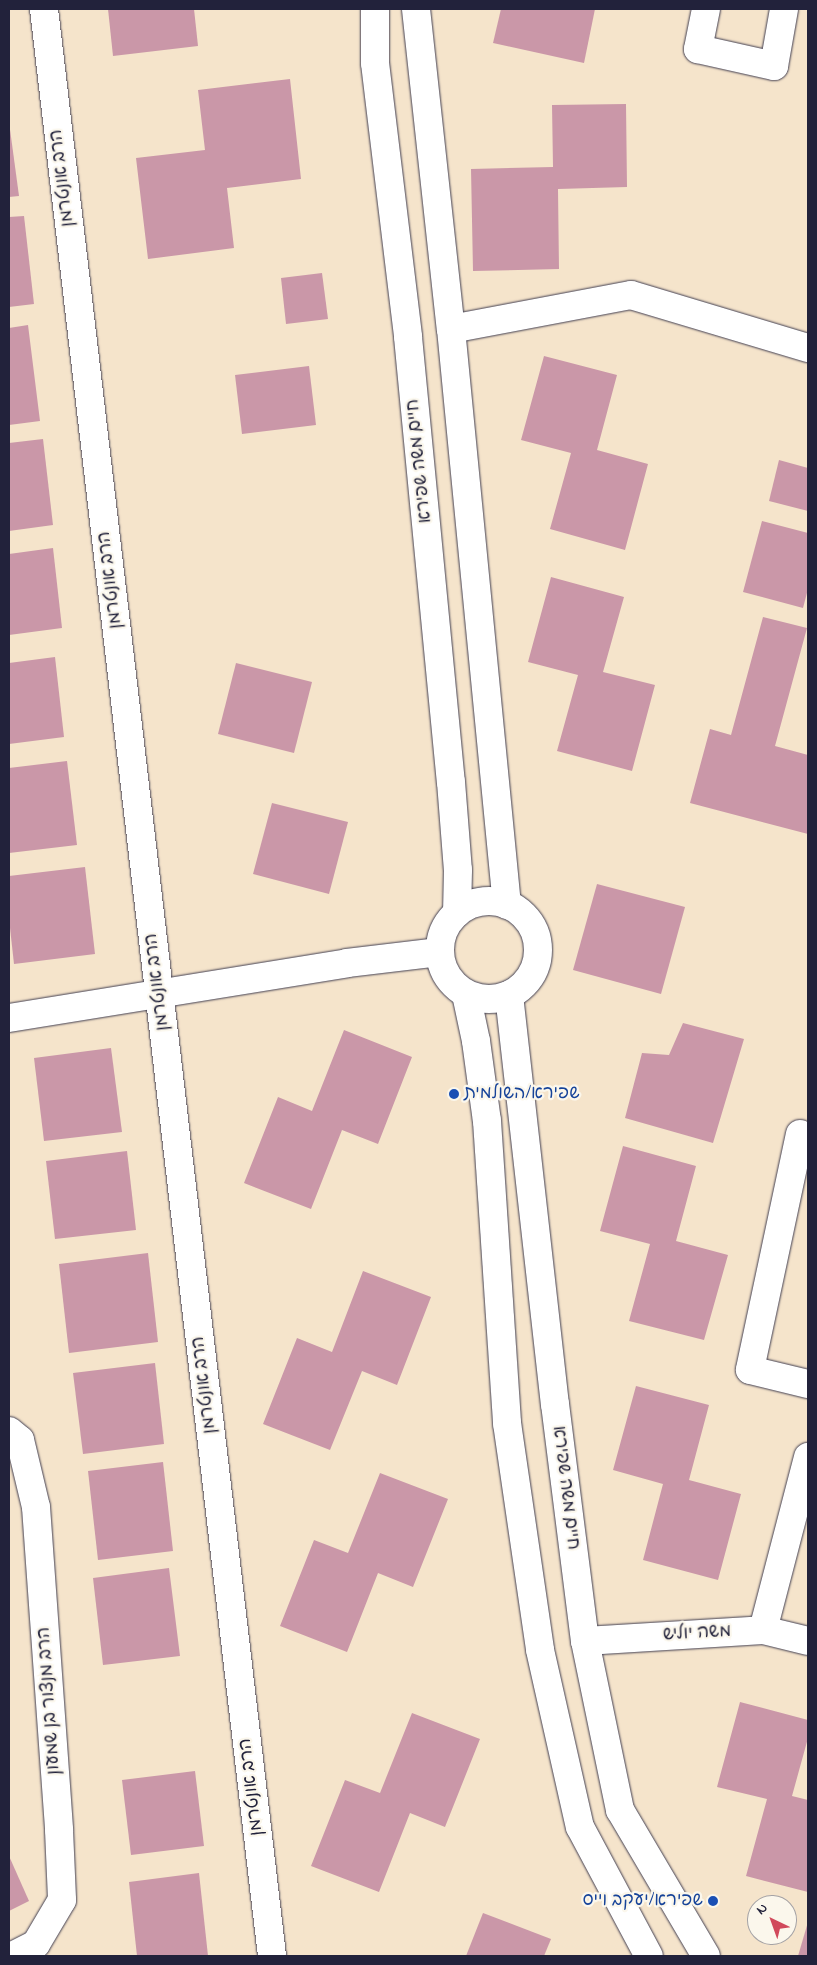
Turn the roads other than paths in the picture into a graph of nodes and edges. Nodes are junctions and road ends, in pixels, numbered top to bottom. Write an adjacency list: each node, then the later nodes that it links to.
1 (44, 9): 11 (street, הרב אונטרמן)
2 (375, 9): 9 (street, חיים משה שפירא)
3 (416, 9): 6 (street)
4 (706, 9): 5 (street)
5 (784, 9)
6 (451, 329): 7 (street); 8 (street)
7 (808, 348)
8 (507, 905): 9 (street); 13 (street)
9 (457, 913): 10 (street)
10 (439, 952): 11 (street); 12 (street)
11 (159, 992): 14 (street); 23 (street, הרב אונטרמן)
12 (466, 994): 13 (street); 24 (street)
13 (509, 995): 20 (street, חיים משה שפירא)
14 (9, 1018)
15 (800, 1134): 16 (street)
16 (808, 1384)
17 (9, 1430): 22 (street, הרב מנצור בן שמעון)
18 (808, 1457): 19 (street)
19 (763, 1630): 20 (street, משה יוליש); 21 (street, משה יוליש)
20 (585, 1641): 25 (street, חיים משה שפירא)
21 (808, 1641)
22 (12, 1956)
23 (272, 1956)
24 (649, 1956)
25 (706, 1956)

